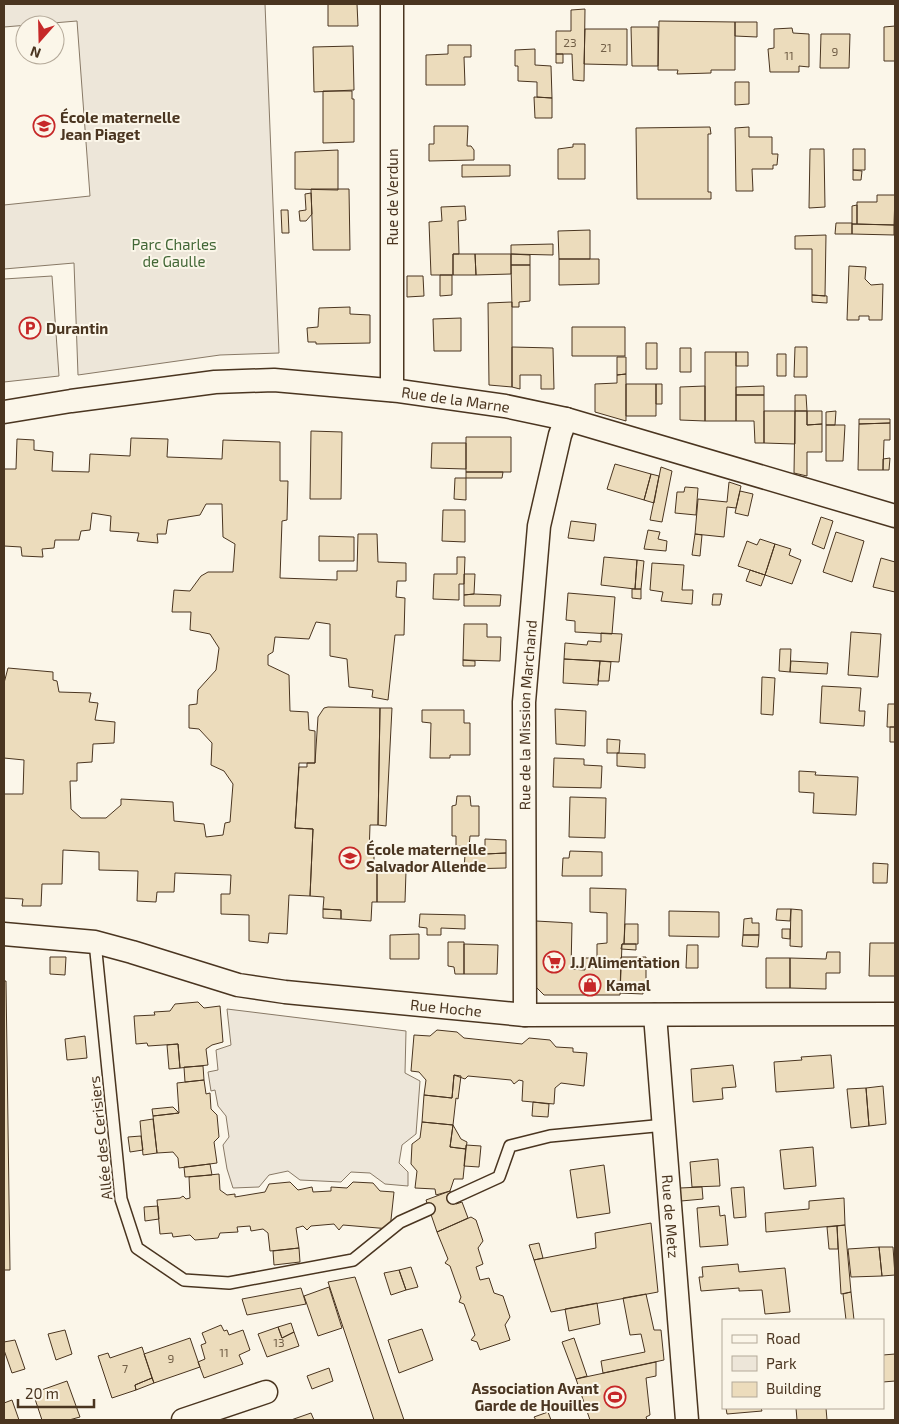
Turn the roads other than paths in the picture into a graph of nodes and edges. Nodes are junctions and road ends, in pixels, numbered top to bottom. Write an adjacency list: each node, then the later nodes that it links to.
1 (392, 4): 2 (street, Rue de Verdun)
2 (392, 390): 3 (street, Rue de la Marne); 4 (street, Rue de la Marne)
3 (4, 412)
4 (566, 419): 5 (street, Rue de la Marne); 9 (street, Rue de la Mission Marchand)
5 (895, 516)
6 (4, 934): 7 (street, Rue Hoche)
7 (95, 942): 9 (street, Rue Hoche); 13 (lane, Allée des Cerisiers)
8 (895, 1014): 10 (street, Rue Hoche)
9 (525, 1015): 10 (street, Rue Hoche)
10 (655, 1015): 11 (street, Rue de Metz)
11 (665, 1125): 12 (lane); 16 (street, Rue de Metz)
12 (454, 1198)
13 (429, 1209)
14 (266, 1392): 15 (street)
15 (183, 1420)
16 (687, 1420)

